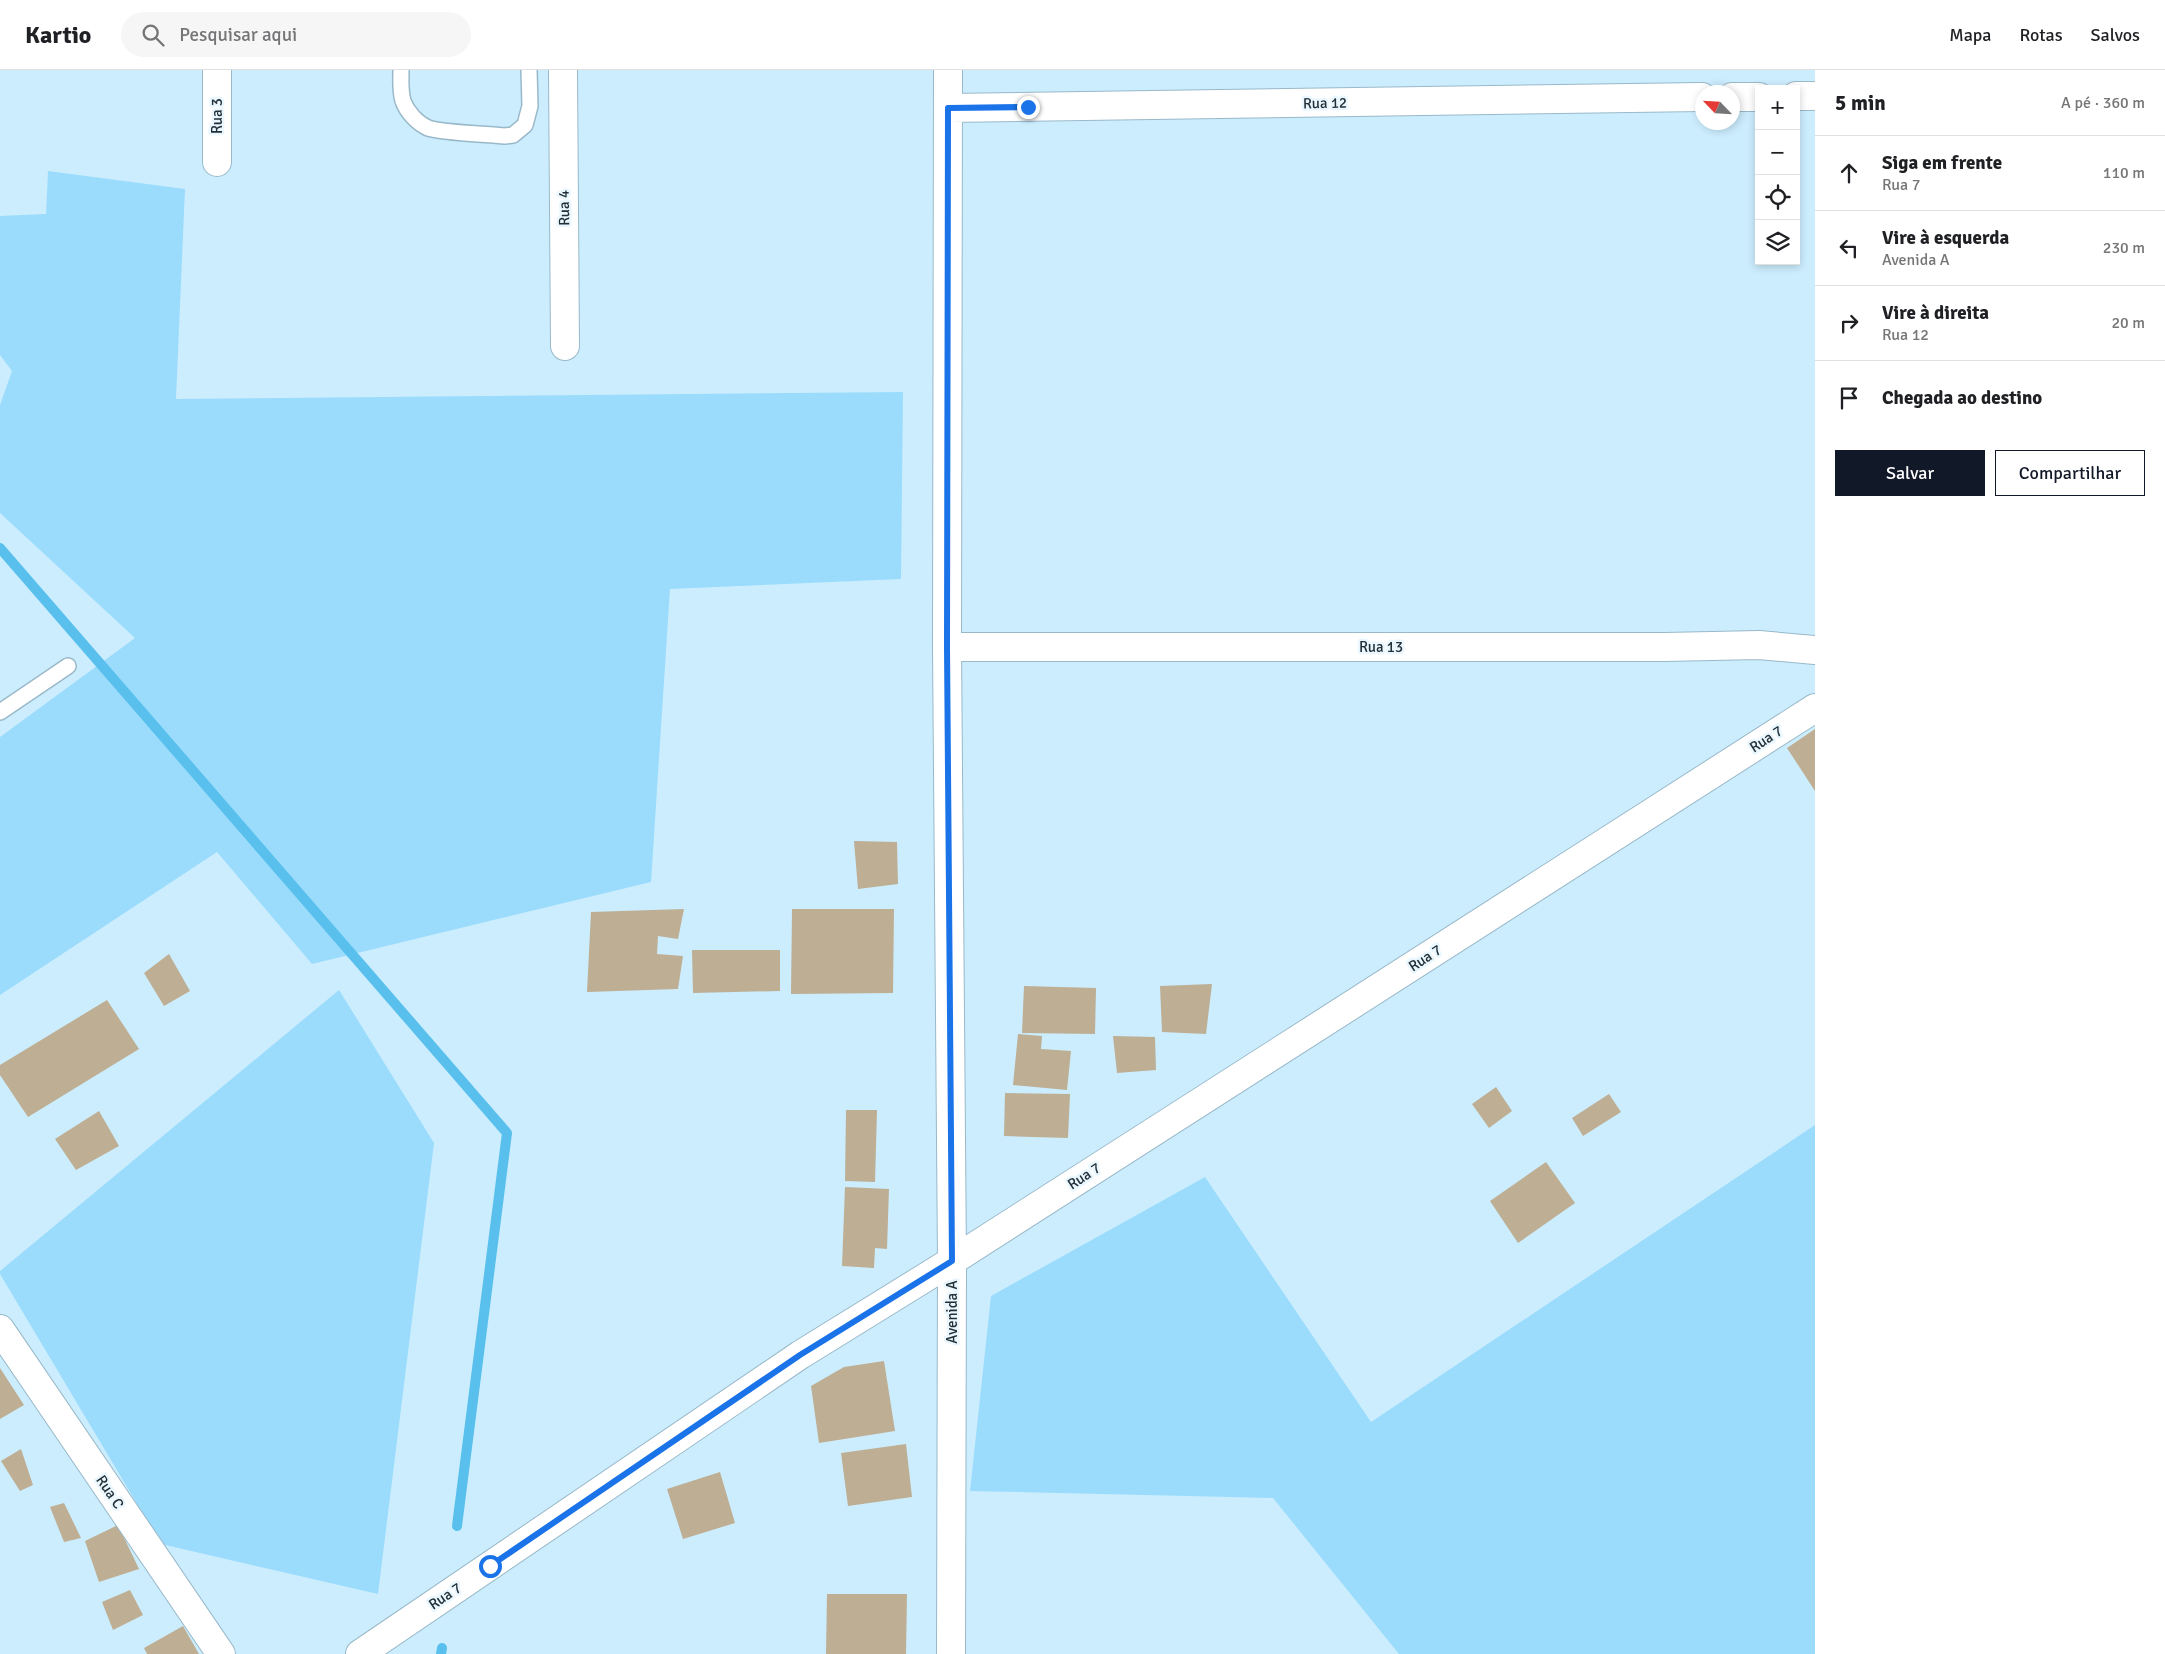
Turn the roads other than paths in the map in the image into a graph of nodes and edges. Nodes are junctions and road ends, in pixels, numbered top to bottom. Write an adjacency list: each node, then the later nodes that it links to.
1 (217, 70): 12 (street, Rua 3)
2 (401, 70): 3 (lane)
3 (529, 70)
4 (563, 70): 13 (street, Rua 4)
5 (948, 70): 11 (street, Avenida A)
6 (1800, 96): 7 (street)
7 (1815, 96)
8 (1695, 97): 11 (street, Rua 12)
9 (1740, 97): 10 (street)
10 (1755, 97)
11 (948, 108): 14 (street, Avenida A)
12 (217, 162)
13 (565, 346)
14 (947, 647): 15 (street, Rua 13); 19 (street, Avenida A)
15 (1815, 650)
16 (68, 666): 18 (lane)
17 (1815, 708): 19 (street, Rua 7)
18 (0, 712)
19 (952, 1261): 22 (street, Rua 7); 23 (street, Avenida A)
20 (0, 1329): 21 (street, Rua C)
21 (221, 1654)
22 (360, 1654)
23 (951, 1654)

